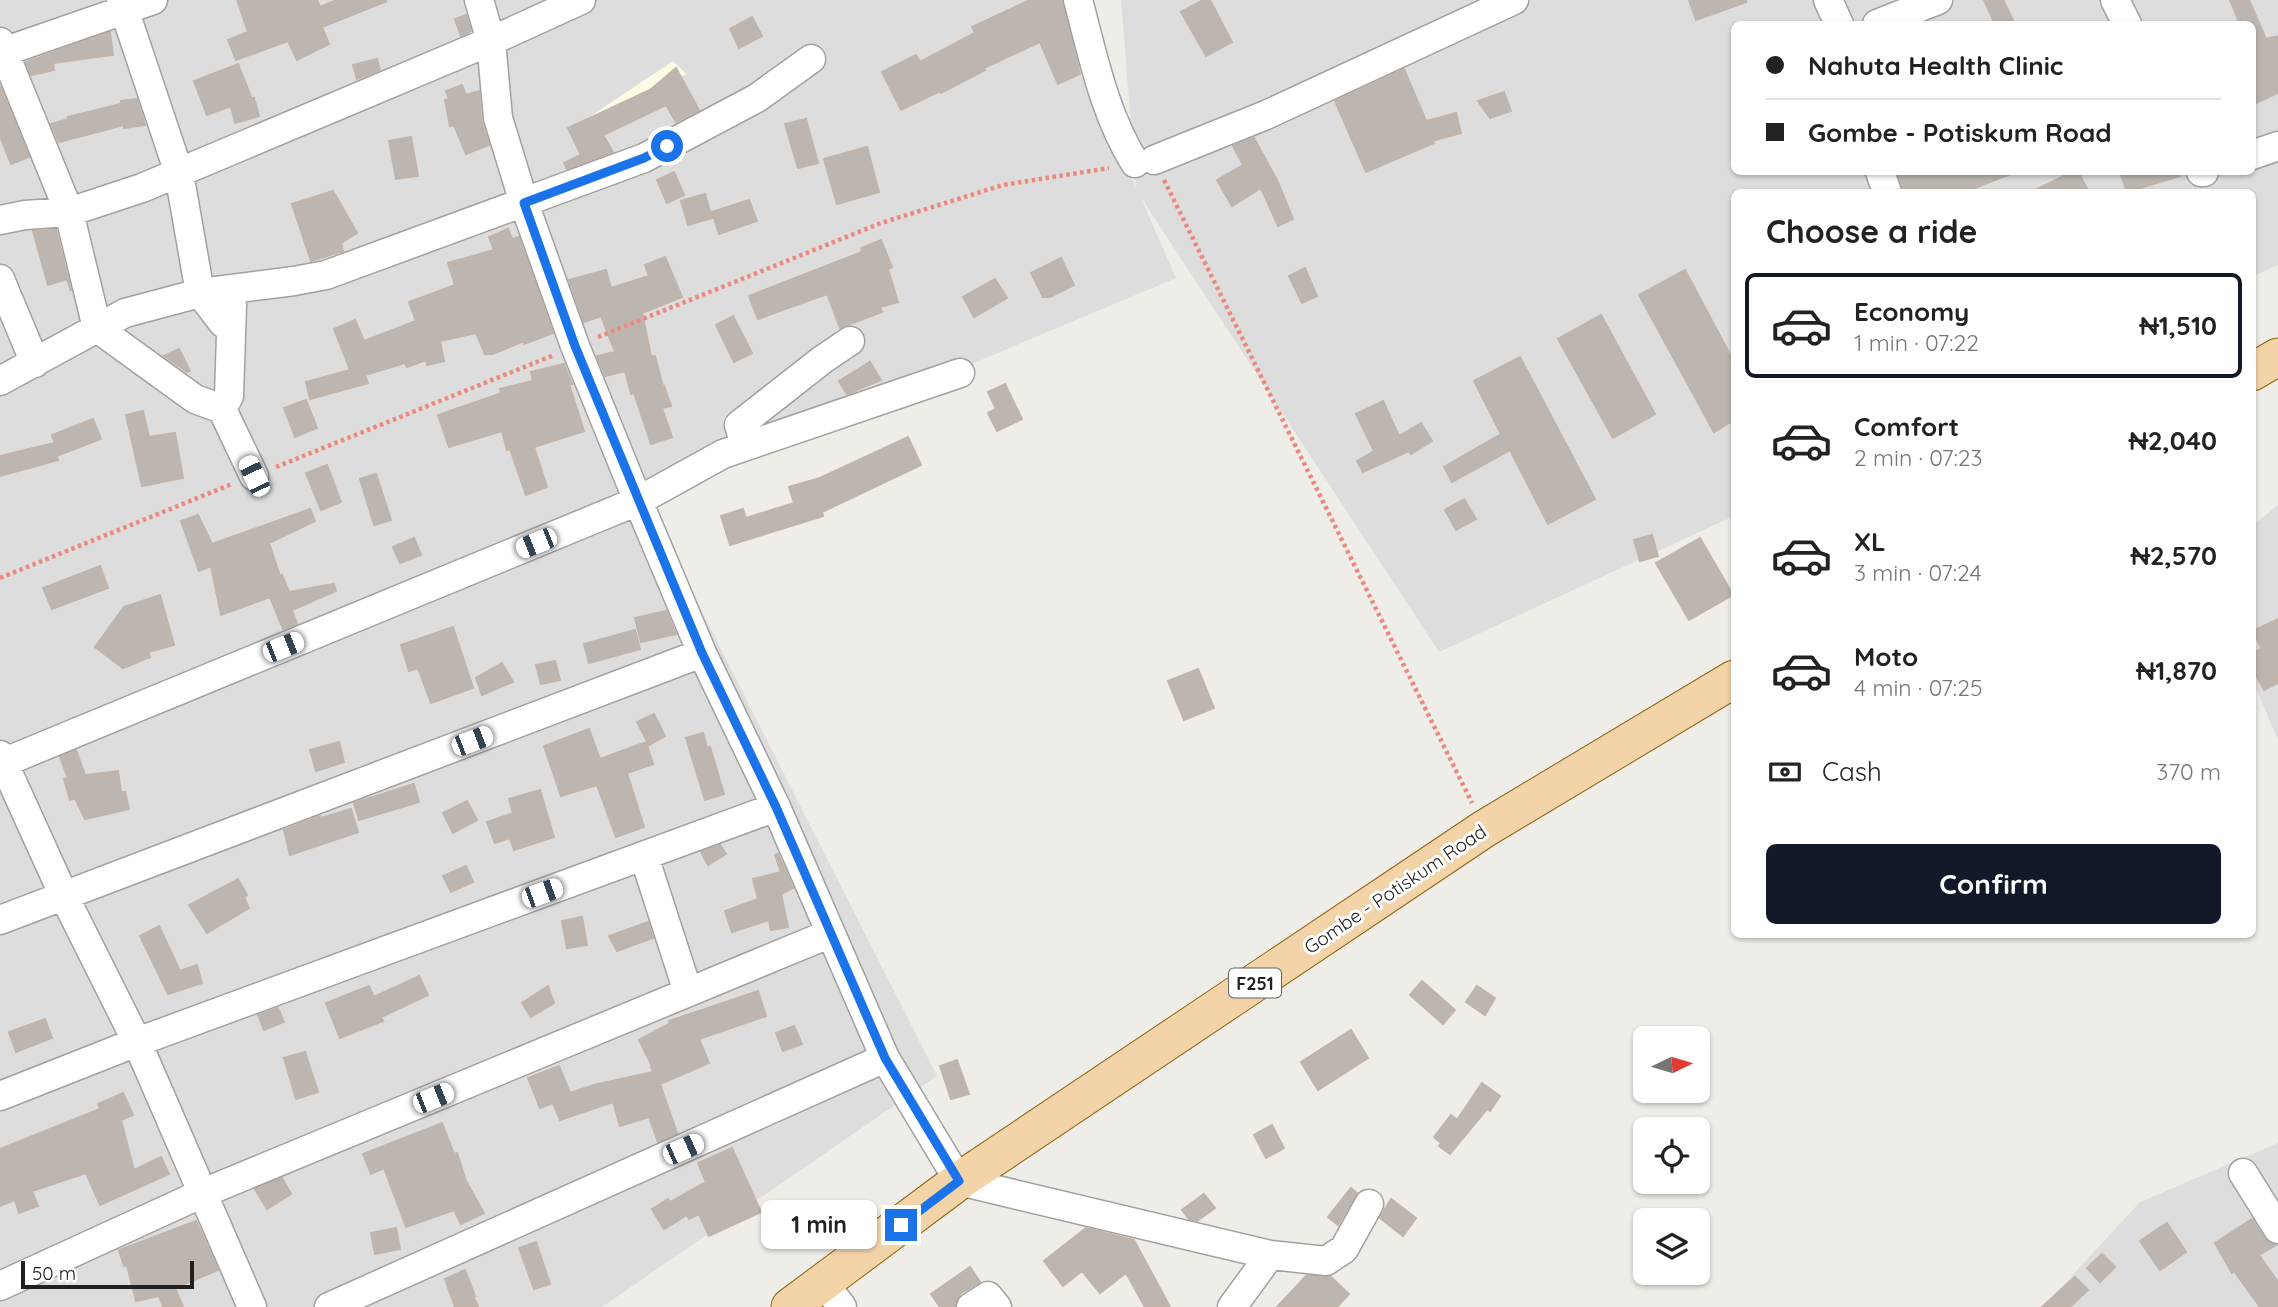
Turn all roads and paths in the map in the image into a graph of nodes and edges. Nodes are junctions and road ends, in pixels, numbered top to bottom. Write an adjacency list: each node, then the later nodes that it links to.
1 (153, 0): 9 (street)
2 (479, 0): 13 (street)
3 (581, 0): 13 (street)
4 (1077, 0): 5 (street)
5 (1514, 0)
6 (1828, 0): 10 (street)
7 (1938, 0): 11 (street)
8 (2115, 0): 12 (street)
9 (122, 5): 14 (street); 18 (street)
10 (1838, 21)
11 (1885, 21)
12 (2126, 21)
13 (491, 41): 18 (street); 19 (street)
14 (1, 49): 20 (street)
15 (811, 59): 19 (street)
16 (2278, 146): 17 (street)
17 (2256, 154)
18 (179, 173): 20 (street); 24 (street)
19 (524, 203): 23 (street); 36 (street)
20 (69, 212): 21 (street); 26 (street)
21 (0, 220)
22 (0, 279): 29 (street)
23 (232, 288): 24 (street); 33 (street)
24 (200, 293): 25 (street); 26 (street)
25 (223, 323)
26 (97, 328): 29 (street); 33 (street)
27 (850, 341): 34 (street)
28 (2278, 357): 30 (main road)
29 (35, 363): 32 (street)
30 (2256, 370)
31 (960, 373): 34 (street)
32 (0, 381)
33 (222, 408): 35 (street)
34 (745, 446): 36 (street)
35 (254, 476)
36 (638, 501): 37 (street); 39 (street)
37 (702, 653): 40 (street); 42 (street)
38 (1731, 681): 50 (main road, Gombe - Potiskum Road / F251)
39 (1, 760): 42 (street)
40 (776, 807): 41 (street); 44 (street)
41 (644, 856): 45 (street); 46 (street)
42 (64, 896): 43 (street); 46 (street)
43 (0, 920)
44 (829, 934): 45 (street); 47 (street)
45 (688, 992): 51 (street)
46 (137, 1042): 48 (street); 51 (street)
47 (885, 1058): 50 (street); 58 (street)
48 (0, 1096)
49 (2243, 1173): 53 (street)
50 (959, 1181): 54 (street); 56 (main road, Gombe - Potiskum Road / F251)
51 (203, 1193): 55 (street); 57 (street)
52 (1369, 1204): 54 (street)
53 (2278, 1229)
54 (1270, 1255): 62 (street)
55 (0, 1286)
56 (833, 1295): 59 (main road, Gombe - Potiskum Road / F251)
57 (252, 1307)
58 (329, 1307)
59 (790, 1307)
60 (971, 1307): 61 (street)
61 (997, 1307)
62 (1232, 1307)

